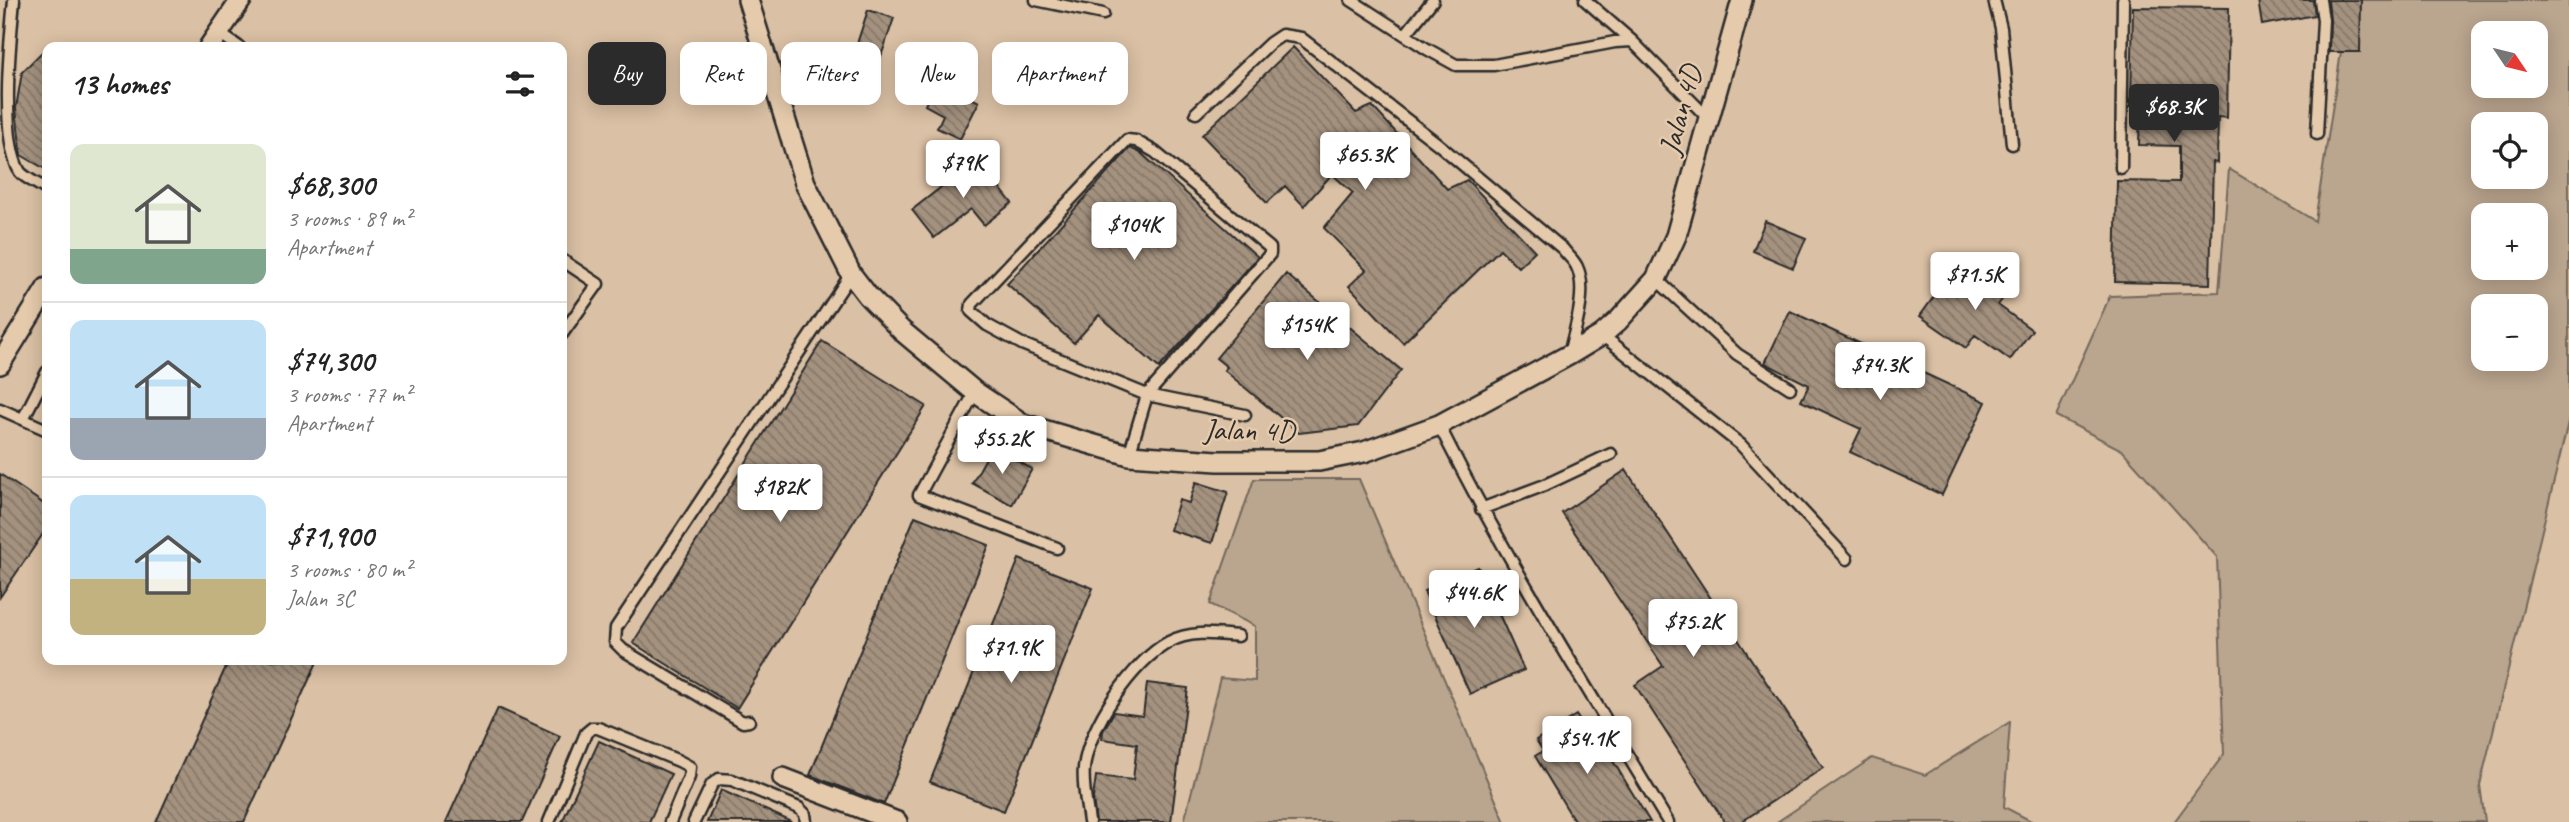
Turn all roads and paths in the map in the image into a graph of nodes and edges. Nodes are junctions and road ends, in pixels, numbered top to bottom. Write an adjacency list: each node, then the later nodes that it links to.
1 (14, 0): 21 (lane)
2 (241, 0): 14 (street)
3 (748, 0): 23 (street, Jalan 4D)
4 (1036, 0): 12 (lane)
5 (1351, 0): 13 (lane)
6 (1433, 0): 13 (lane)
7 (1585, 0): 15 (lane)
8 (1742, 0): 17 (street, Jalan 4D)
9 (1994, 0): 19 (lane)
10 (2123, 0): 20 (lane)
11 (2320, 0): 18 (lane)
12 (1103, 14)
13 (1405, 35): 15 (lane)
14 (214, 40)
15 (1632, 41): 17 (lane)
16 (1196, 113): 28 (lane)
17 (1709, 119): 24 (street, Jalan 4D)
18 (2317, 134)
19 (2012, 144)
20 (2121, 168)
21 (42, 187)
22 (567, 263): 26 (lane)
23 (851, 274): 32 (street, Jalan 4D); 45 (lane)
24 (1656, 279): 27 (street, Jalan 4D); 31 (lane)
25 (42, 296): 29 (street)
26 (567, 327)
27 (1602, 335): 28 (street, Jalan 4D); 43 (lane)
28 (1569, 355): 37 (street, Jalan 4D)
29 (0, 364)
30 (42, 383): 36 (lane)
31 (1790, 388)
32 (975, 392): 40 (street, Jalan 4D); 42 (lane)
33 (1147, 396): 33 (lane); 35 (lane); 40 (lane)
34 (0, 409): 36 (lane)
35 (1245, 415)
36 (23, 419): 38 (lane)
37 (1439, 425): 40 (street, Jalan 4D); 41 (lane)
38 (42, 428)
39 (1611, 454): 41 (lane)
40 (1129, 455)
41 (1481, 509): 53 (lane)
42 (1056, 548)
43 (1847, 559)
44 (1238, 636): 52 (lane)
45 (749, 721)
46 (783, 778): 51 (street)
47 (548, 822): 48 (lane)
48 (670, 822)
49 (694, 822): 50 (lane)
50 (806, 822)
51 (897, 822)
52 (1089, 822)
53 (1668, 822)

